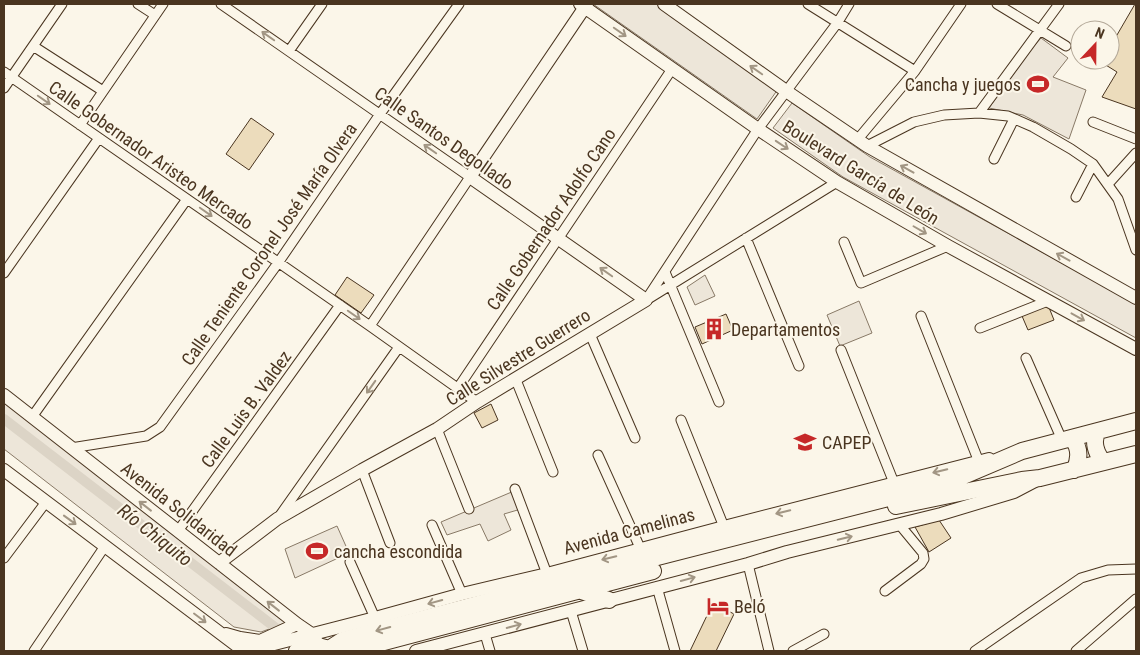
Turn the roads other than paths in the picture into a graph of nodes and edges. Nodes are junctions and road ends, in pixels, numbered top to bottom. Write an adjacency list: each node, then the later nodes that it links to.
1 (62, 4): 17 (street)
2 (138, 4): 14 (street)
3 (163, 4): 14 (street)
4 (221, 4): 19 (street, Calle Santos Degollado, one-way to 4)
5 (322, 4): 19 (street)
6 (458, 4): 27 (street, Calle Teniente Coronel José María Olvera)
7 (664, 4): 25 (main road, Boulevard García de León, one-way to 7)
8 (808, 4): 15 (street)
9 (849, 4): 15 (street)
10 (961, 4): 21 (street)
11 (997, 4): 16 (street)
12 (1059, 4): 16 (street)
13 (584, 5): 20 (main road, Boulevard García de León, one-way to 20); 38 (main road)
14 (155, 15): 24 (street)
15 (838, 22): 21 (street); 25 (street)
16 (1040, 30): 18 (street); 26 (street)
17 (33, 46): 22 (street); 24 (street)
18 (1066, 46)
19 (289, 51): 27 (street, Calle Santos Degollado)
20 (672, 69): 31 (main road, Boulevard García de León); 43 (street, Calle Gobernador Adolfo Cano)
21 (915, 71): 34 (street)
22 (8, 74): 23 (street); 30 (street, Calle Gobernador Aristeo Mercado, one-way to 30)
23 (4, 88)
24 (104, 91): 30 (street)
25 (786, 91): 31 (street); 34 (main road, Boulevard García de León)
26 (979, 113): 28 (street); 34 (street)
27 (380, 114): 38 (street, Calle Santos Degollado, one-way to 27); 48 (street, Calle Teniente Coronel José María Olvera)
28 (1014, 119): 36 (street); 37 (street)
29 (1093, 122): 33 (street)
30 (80, 125): 32 (street, Calle Gobernador Aristeo Mercado)
31 (758, 129): 39 (main road, Boulevard García de León, one-way to 39); 49 (street)
32 (99, 138): 42 (street, Calle Gobernador Aristeo Mercado); 50 (street)
33 (1136, 139)
34 (862, 143): 52 (main road, Boulevard García de León, one-way to 34)
35 (1136, 153): 40 (street)
36 (994, 159)
37 (1093, 164): 40 (street); 41 (street)
38 (470, 177): 43 (main road, Calle Santos Degollado); 57 (street)
39 (837, 182): 44 (street, Calle Silvestre Guerrero); 46 (main road, Boulevard García de León, one-way to 46)
40 (1108, 184): 47 (street)
41 (1076, 197)
42 (186, 199): 48 (street, Calle Gobernador Aristeo Mercado, one-way to 48); 70 (street)
43 (557, 238): 53 (main road, Calle Santos Degollado, one-way to 43); 66 (street, Calle Gobernador Adolfo Cano)
44 (746, 238): 51 (street, Calle Silvestre Guerrero); 64 (street)
45 (844, 242): 46 (street)
46 (948, 246): 54 (main road, Boulevard García de León)
47 (1136, 250)
48 (278, 263): 55 (street, Calle Gobernador Aristeo Mercado); 77 (street, Calle Teniente Coronel José María Olvera)
49 (665, 272): 51 (street); 53 (street)
50 (4, 273)
51 (671, 286): 53 (street, Calle Silvestre Guerrero); 69 (street)
52 (1136, 298)
53 (646, 300): 59 (main road, Calle Silvestre Guerrero)
54 (1048, 301): 58 (street); 61 (main road, Boulevard García de León, one-way to 61)
55 (340, 305): 57 (street, Calle Gobernador Aristeo Mercado, one-way to 57); 96 (street, Calle Luis B. Valdez)
56 (920, 316): 81 (street)
57 (370, 326): 60 (street, Calle Gobernador Aristeo Mercado)
58 (980, 328)
59 (590, 334): 65 (main road, Calle Silvestre Guerrero); 75 (street)
60 (399, 347): 66 (street, Calle Gobernador Aristeo Mercado); 92 (street, one-way to 92)
61 (1136, 349)
62 (841, 350): 88 (street)
63 (1026, 358): 76 (street)
64 (799, 366)
65 (516, 380): 68 (main road, Calle Silvestre Guerrero); 86 (street)
66 (458, 388): 68 (street, Calle Gobernador Aristeo Mercado)
67 (4, 395): 70 (main road, Avenida Solidaridad)
68 (477, 402): 73 (main road, Calle Silvestre Guerrero)
69 (719, 402)
70 (32, 417): 77 (main road, Avenida Solidaridad)
71 (681, 420): 95 (street)
72 (1136, 421): 74 (highway, Avenida Camelinas)
73 (437, 429): 84 (main road, Calle Silvestre Guerrero); 91 (street)
74 (1098, 431): 76 (highway, Avenida Camelinas); 82 (highway)
75 (635, 438)
76 (1067, 439): 78 (highway, Avenida Camelinas); 85 (highway)
77 (71, 448): 96 (main road, Avenida Solidaridad, one-way to 77)
78 (1022, 451): 81 (main road, Avenida Camelinas); 107 (highway, Avenida Camelinas)
79 (1136, 454): 82 (highway, Avenida Camelinas)
80 (598, 455): 99 (street)
81 (979, 462): 88 (main road, Avenida Camelinas, one-way to 88)
82 (1103, 462): 85 (highway, Avenida Camelinas)
83 (4, 470): 90 (main road)
84 (362, 470): 92 (main road, Calle Silvestre Guerrero); 97 (street)
85 (1074, 470): 87 (highway, Avenida Camelinas)
86 (553, 472)
87 (1040, 478): 93 (main road, Avenida Camelinas); 107 (highway, Avenida Camelinas)
88 (894, 483): 95 (main road, Avenida Camelinas, one-way to 95)
89 (515, 489): 106 (street)
90 (46, 502): 98 (main road, one-way to 98); 100 (street)
91 (469, 509)
92 (277, 519): 102 (main road, Calle Silvestre Guerrero)
93 (900, 524): 103 (main road, Avenida Camelinas, one-way to 93); 109 (street)
94 (432, 525): 110 (street)
95 (724, 527): 99 (main road, Avenida Camelinas)
96 (178, 531): 102 (main road, Avenida Solidaridad)
97 (390, 543)
98 (105, 546): 116 (main road, one-way to 116); 121 (street)
99 (640, 550): 104 (main road, Avenida Camelinas, one-way to 104)
100 (4, 558)
101 (350, 562): 114 (street)
102 (219, 563): 115 (main road, Avenida Solidaridad, one-way to 102)
103 (748, 564): 108 (main road, Avenida Camelinas, one-way to 103); 129 (street)
104 (564, 569): 106 (main road, Avenida Camelinas); 107 (highway)
105 (1136, 569): 131 (street)
106 (547, 574): 110 (main road, Avenida Camelinas)
107 (581, 583): 112 (highway); 119 (highway, Avenida Camelinas, one-way to 119); 124 (highway, Avenida Camelinas)
108 (657, 587): 112 (main road, Avenida Camelinas); 128 (street)
109 (885, 591)
110 (462, 594): 114 (main road, Avenida Camelinas, one-way to 114)
111 (1136, 599): 132 (street)
112 (609, 600): 113 (main road, Avenida Camelinas)
113 (572, 611): 117 (main road, Avenida Camelinas, one-way to 113); 127 (street)
114 (375, 618): 119 (main road, Avenida Camelinas)
115 (296, 624): 119 (main road, Avenida Solidaridad); 120 (main road)
116 (218, 632): 120 (main road); 122 (main road)
117 (485, 634): 125 (main road, Avenida Camelinas); 126 (street)
118 (824, 634): 130 (street)
119 (319, 643): 120 (main road, Avenida Camelinas); 123 (highway, Avenida Camelinas)
120 (260, 644): 122 (main road, Avenida Camelinas)
121 (34, 651)
122 (245, 651)
123 (297, 651)
124 (350, 651)
125 (416, 651)
126 (490, 651)
127 (583, 651)
128 (675, 651)
129 (769, 651)
130 (794, 651)
131 (975, 651)
132 (1076, 651)

